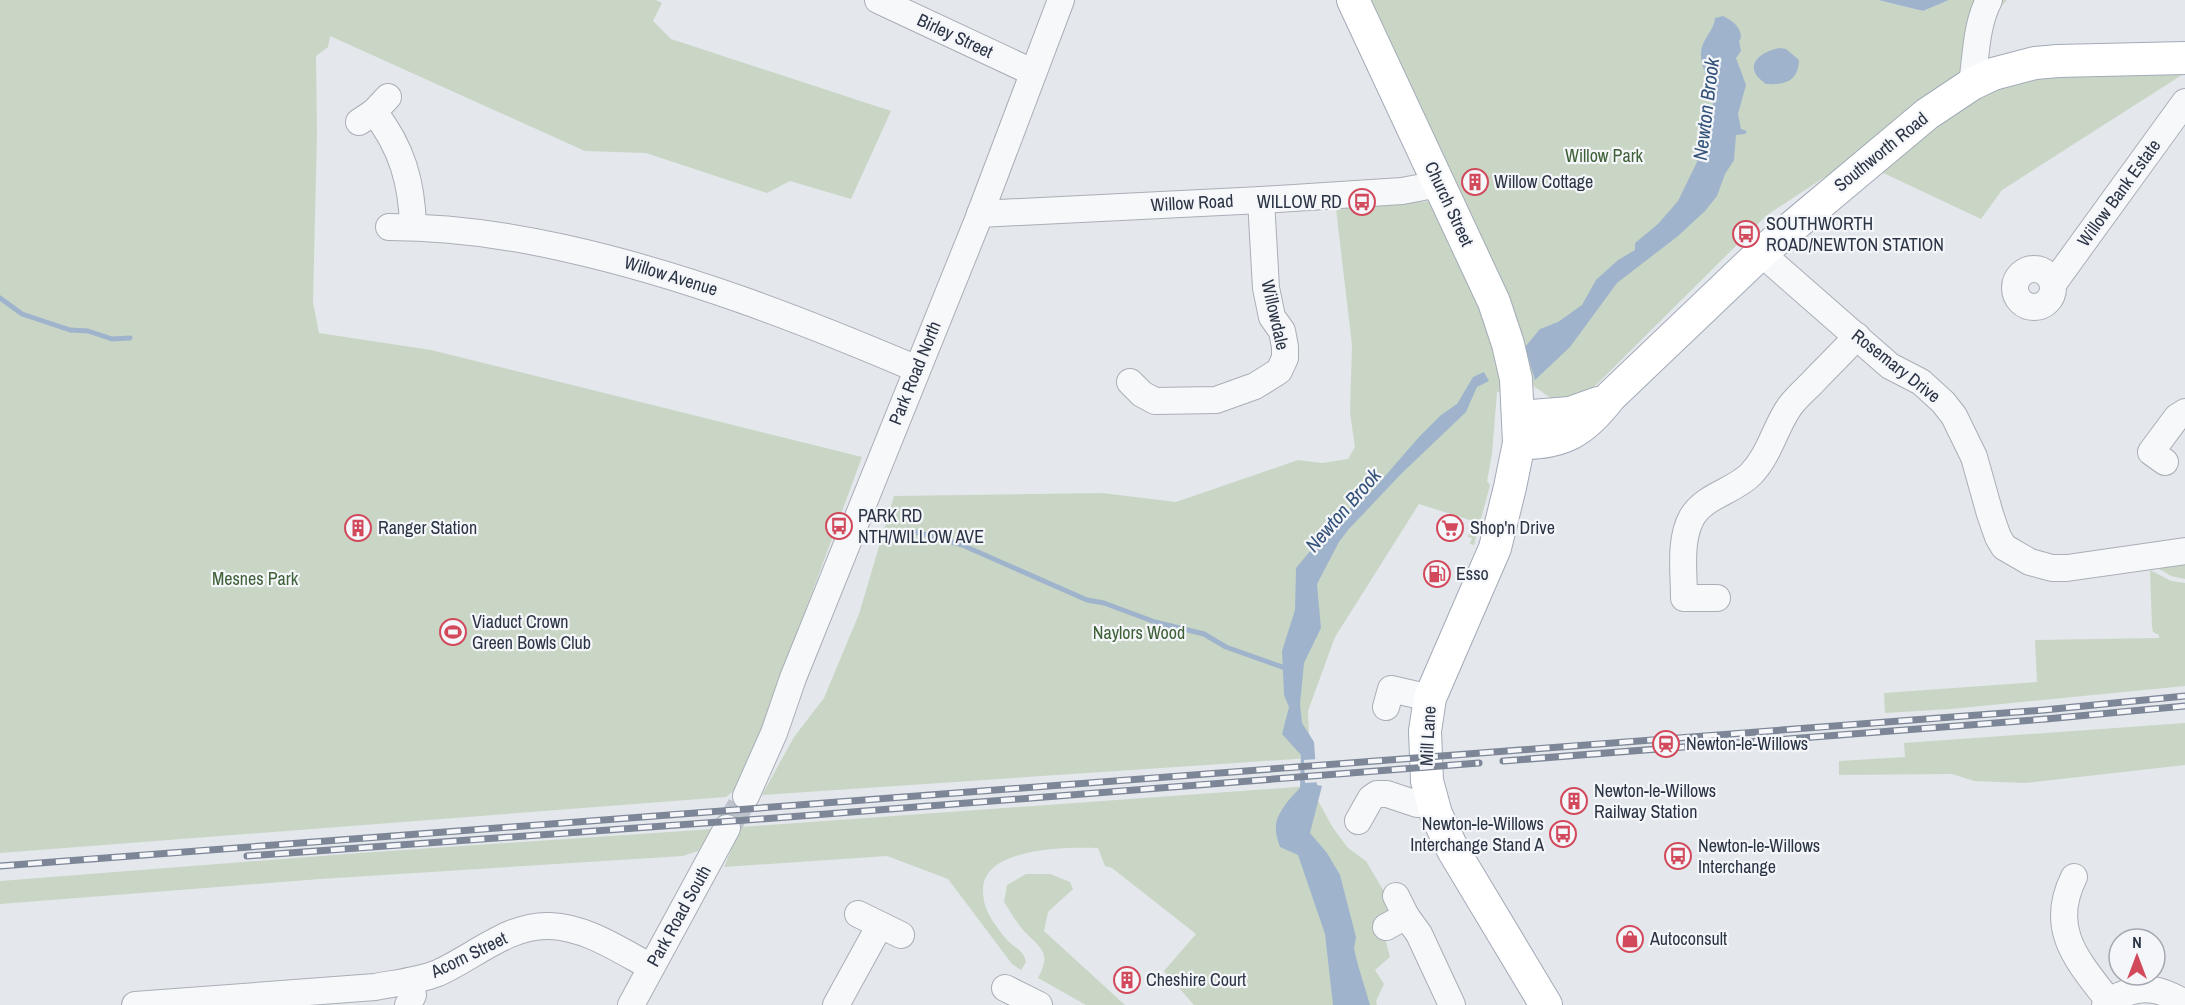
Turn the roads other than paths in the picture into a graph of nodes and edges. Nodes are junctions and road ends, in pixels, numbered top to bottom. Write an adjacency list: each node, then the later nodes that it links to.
1 (878, 0): 6 (street, Birley Street)
2 (1061, 0): 6 (street, Park Road North)
3 (1353, 0): 10 (main road, Church Street)
4 (1989, 0): 7 (street)
5 (2185, 58): 7 (main road, Southworth Road)
6 (1032, 72): 12 (street, Park Road North)
7 (1972, 84): 13 (main road, Southworth Road)
8 (2185, 102): 14 (street, Willow Bank Estate)
9 (374, 110): 16 (street, Willow Avenue)
10 (1439, 184): 11 (street, Willow Road); 21 (main road, Church Street)
11 (1261, 200): 12 (street, Willow Road); 18 (street, Willowdale)
12 (980, 214): 16 (street, Park Road North)
13 (1761, 253): 15 (street, Rosemary Drive); 21 (main road, Southworth Road)
14 (2053, 284)
15 (1857, 336): 23 (street, Rosemary Drive); 24 (street)
16 (917, 369): 27 (street, Park Road North)
17 (1130, 382): 18 (street)
18 (1155, 401): 19 (street, Willowdale)
19 (1129, 410)
20 (2185, 412): 22 (street)
21 (1519, 430): 26 (main road, Mill Lane)
22 (2165, 462)
23 (2185, 551)
24 (1717, 598)
25 (1391, 689): 26 (street)
26 (1430, 698): 28 (main road, Mill Lane)
27 (746, 796)
28 (1432, 803): 29 (street); 42 (main road, Mill Lane)
29 (1358, 821)
30 (727, 828): 34 (street, Park Road South)
31 (2075, 878): 36 (street)
32 (1396, 913): 41 (street)
33 (879, 925): 40 (street)
34 (651, 967): 35 (street, Acorn Street); 39 (street, Park Road South)
35 (409, 993): 38 (street, Acorn Street)
36 (2106, 1003): 37 (street)
37 (2185, 1003)
38 (135, 1005)
39 (631, 1005)
40 (836, 1005)
41 (1452, 1005)
42 (1546, 1005)

